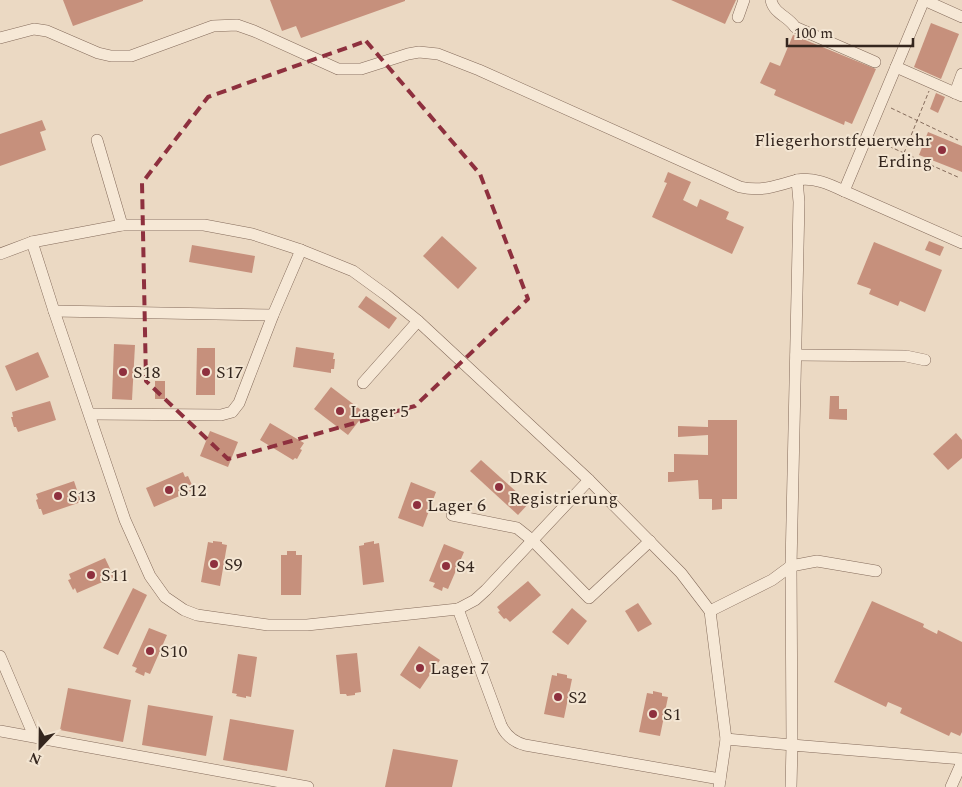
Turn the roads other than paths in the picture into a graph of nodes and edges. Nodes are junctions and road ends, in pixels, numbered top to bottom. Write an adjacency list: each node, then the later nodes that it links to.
1 (744, 0): 5 (street)
2 (771, 0): 7 (street)
3 (924, 0): 4 (street); 8 (street)
4 (962, 16)
5 (738, 17)
6 (0, 38): 12 (street)
7 (875, 62)
8 (896, 66): 10 (street); 13 (street)
9 (962, 74): 10 (street)
10 (959, 94)
11 (97, 140): 14 (street)
12 (797, 180): 13 (street); 22 (street)
13 (840, 189): 16 (street)
14 (122, 224): 15 (street); 17 (street)
15 (32, 242): 18 (street); 19 (street)
16 (962, 243)
17 (301, 250): 20 (street); 21 (street)
18 (0, 254)
19 (54, 311): 20 (street); 25 (street)
20 (273, 315): 25 (street)
21 (418, 321): 24 (street); 26 (street)
22 (796, 355): 23 (street); 30 (street)
23 (925, 360)
24 (362, 383)
25 (90, 414): 32 (street)
26 (589, 480): 28 (street); 29 (street)
27 (452, 515): 28 (street)
28 (532, 540): 29 (street); 32 (street)
29 (650, 541): 33 (street)
30 (791, 566): 31 (street); 33 (street); 38 (street)
31 (876, 570)
32 (458, 609): 40 (street)
33 (710, 611): 37 (street)
34 (0, 656): 36 (street)
35 (0, 731): 36 (street)
36 (34, 736): 41 (street)
37 (732, 740): 38 (street); 40 (street)
38 (792, 745): 39 (street); 42 (street)
39 (962, 761): 43 (street)
40 (719, 783)
41 (308, 787)
42 (791, 787)
43 (951, 787)

